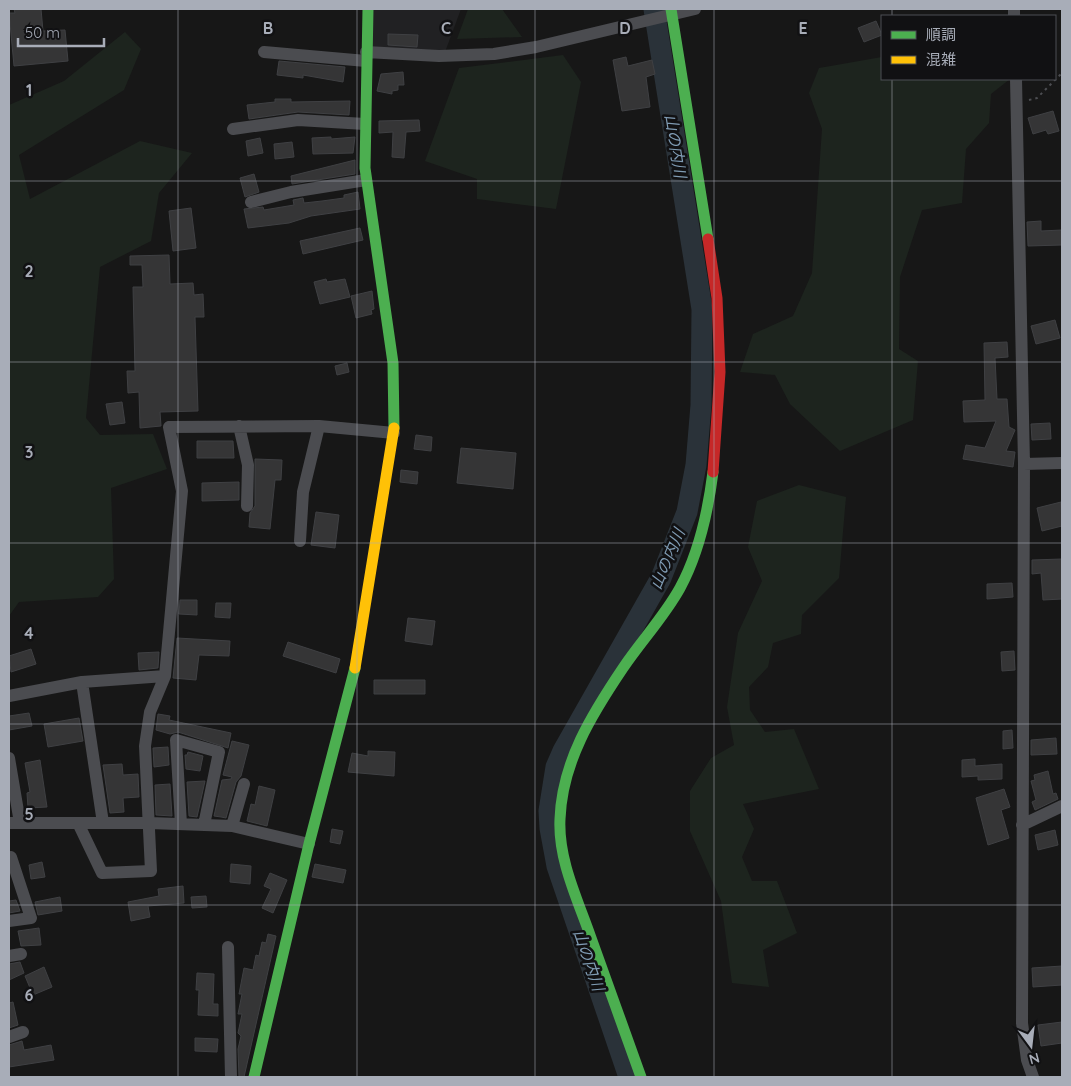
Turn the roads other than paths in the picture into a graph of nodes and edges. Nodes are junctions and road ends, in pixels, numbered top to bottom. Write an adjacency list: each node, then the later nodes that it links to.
1 (368, 9): 5 (street)
2 (695, 9): 3 (street)
3 (672, 12): 5 (street); 41 (street)
4 (264, 52): 5 (street)
5 (366, 56): 7 (street)
6 (1016, 80): 15 (street)
7 (365, 124): 8 (street); 9 (street)
8 (233, 128)
9 (366, 180): 10 (street); 13 (street)
10 (251, 202)
11 (239, 426): 12 (street); 16 (street); 18 (street)
12 (319, 426): 13 (street); 17 (street)
13 (394, 433): 32 (street)
14 (1062, 463): 15 (street)
15 (1024, 464): 30 (street)
16 (247, 506)
17 (300, 541)
18 (165, 676): 19 (street); 27 (street)
19 (82, 682): 20 (street); 26 (street)
20 (9, 696)
21 (9, 758): 24 (street)
22 (244, 784): 31 (street)
23 (1062, 806): 30 (street)
24 (14, 823): 25 (street)
25 (78, 823): 26 (street); 27 (street)
26 (103, 823): 27 (street)
27 (150, 823): 28 (street)
28 (181, 824): 29 (street); 29 (street)
29 (204, 825): 31 (street)
30 (1022, 825): 42 (street)
31 (232, 826): 32 (street)
32 (309, 844): 40 (street)
33 (11, 857): 34 (street)
34 (14, 885): 35 (street)
35 (9, 921)
36 (228, 947): 39 (street)
37 (23, 1032): 38 (street)
38 (9, 1037)
39 (231, 1077)
40 (254, 1077)
41 (641, 1077)
42 (1033, 1077)

